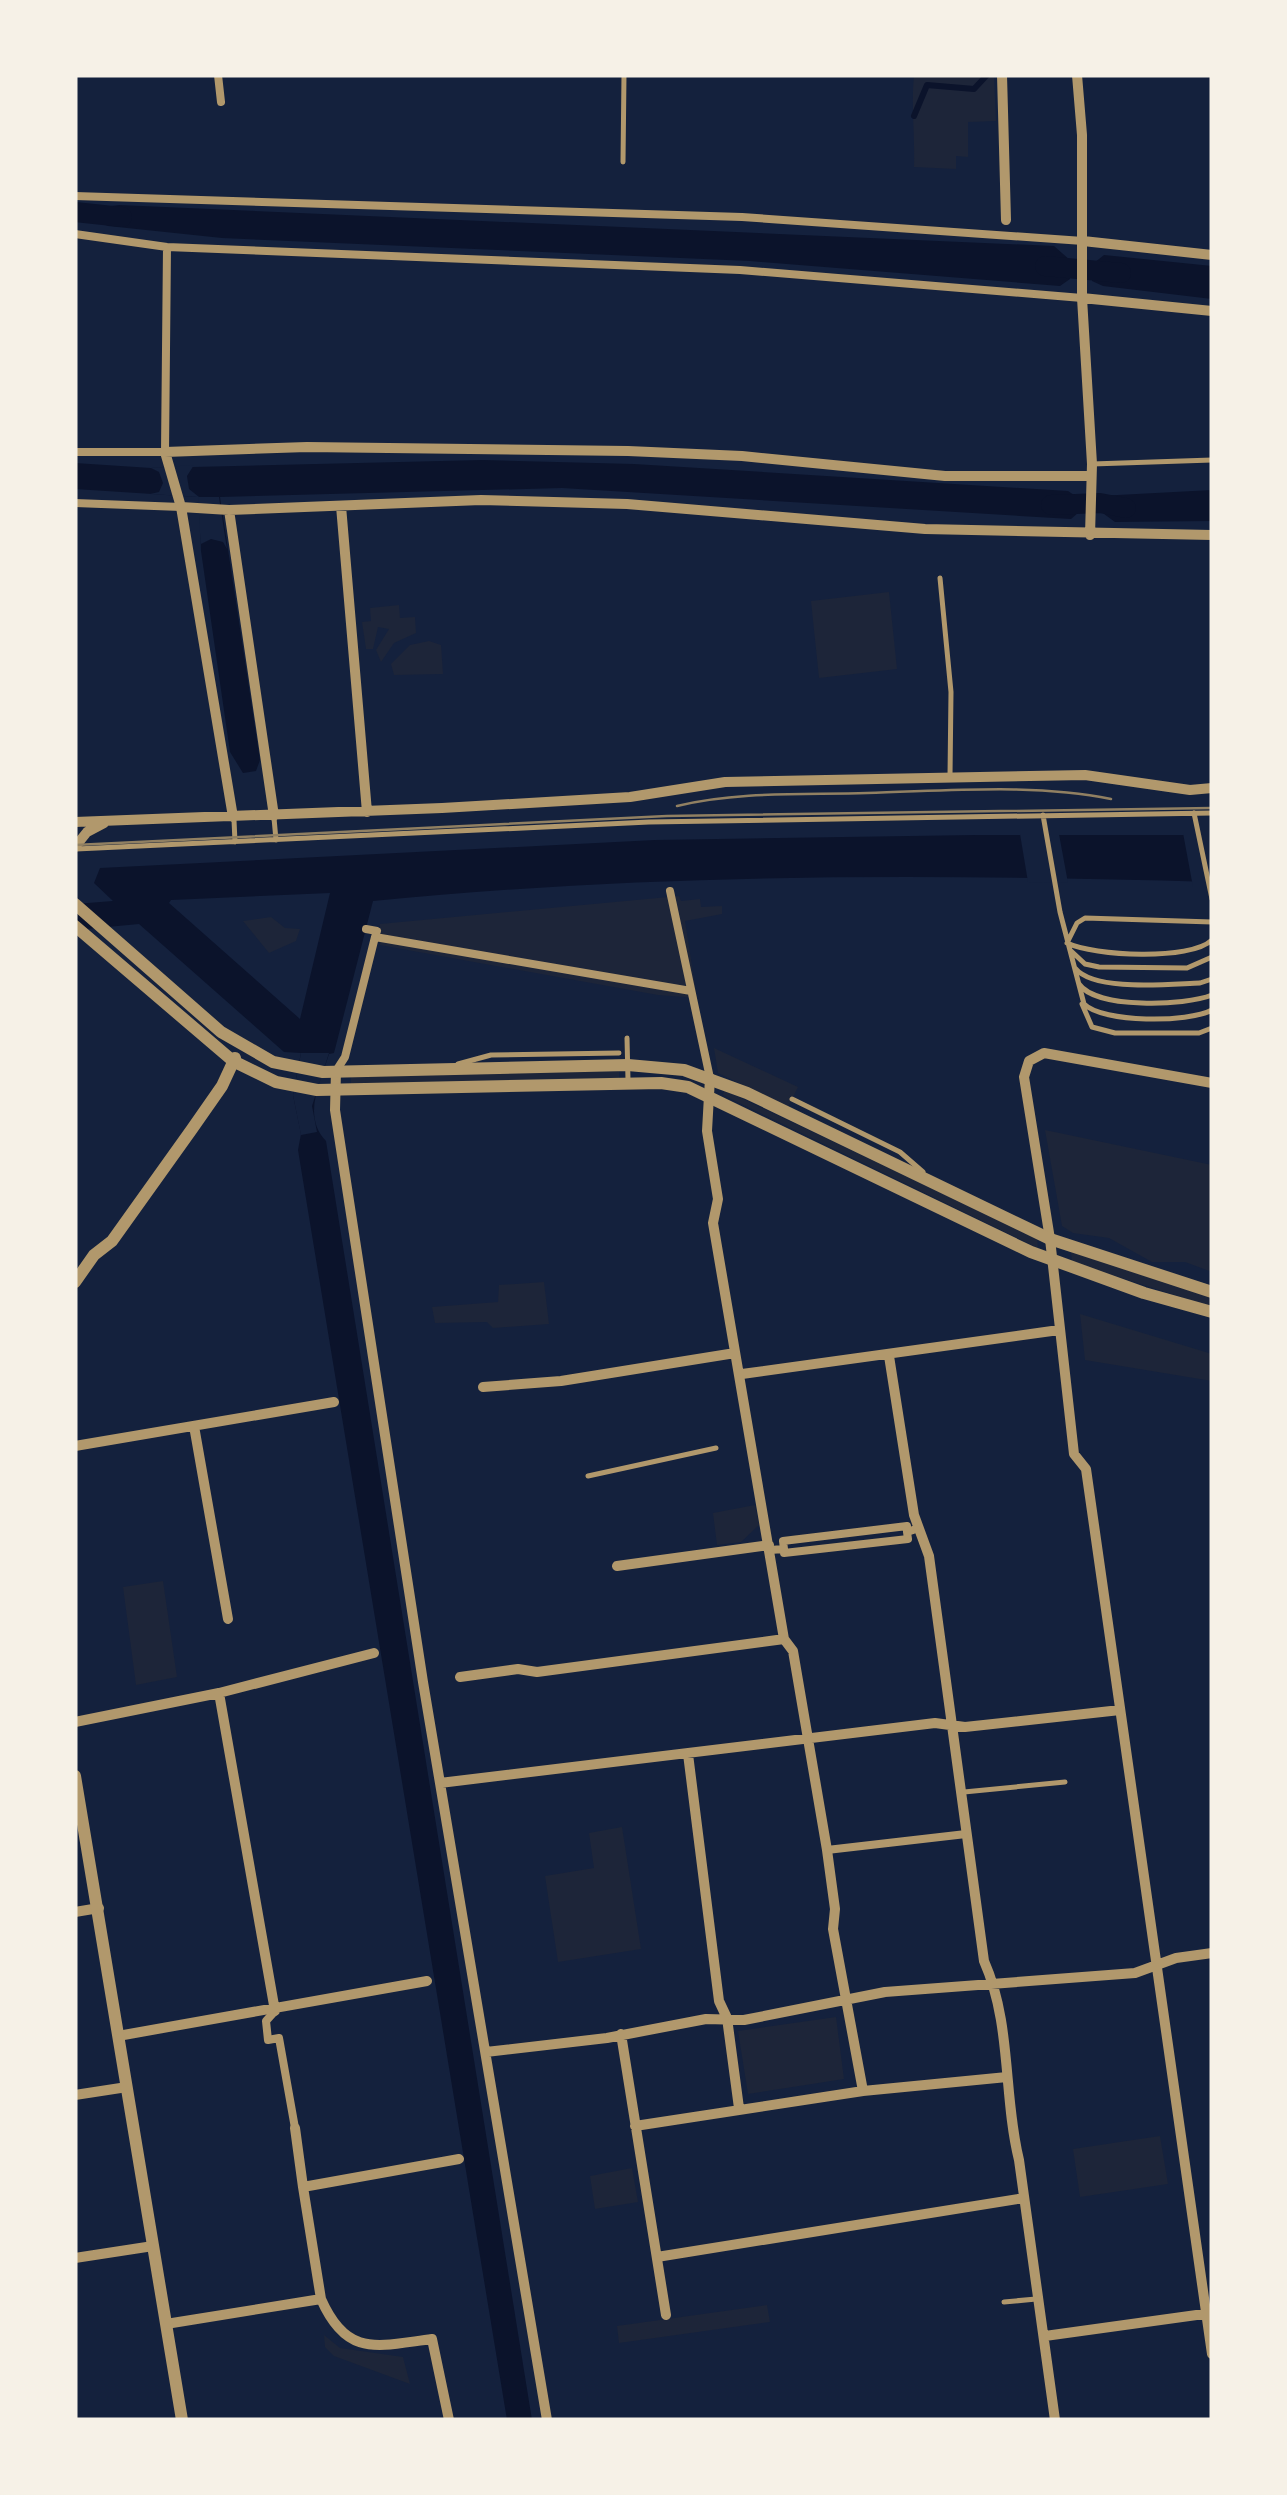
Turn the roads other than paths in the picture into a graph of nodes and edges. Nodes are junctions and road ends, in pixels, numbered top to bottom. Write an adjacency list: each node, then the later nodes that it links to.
1 (218, 75): 5 (street)
2 (624, 75): 6 (lane)
3 (1002, 75): 10 (street)
4 (1077, 75): 12 (street)
5 (221, 102)
6 (623, 162)
7 (75, 196): 9 (street)
8 (623, 203): 9 (lane)
9 (623, 215): 10 (street)
10 (1006, 226): 12 (street)
11 (75, 234): 13 (street)
12 (1083, 241): 14 (street); 15 (street)
13 (166, 247): 15 (street); 18 (street)
14 (1212, 254)
15 (1082, 292): 16 (street); 20 (street)
16 (1212, 310)
17 (75, 452): 18 (street)
18 (165, 452): 20 (street); 22 (street)
19 (1212, 460): 20 (lane)
20 (1091, 470): 25 (street)
21 (75, 503): 22 (street)
22 (184, 504): 24 (street); 35 (street)
23 (341, 506): 24 (street); 25 (street); 30 (street)
24 (226, 510): 34 (street)
25 (1090, 534): 26 (street)
26 (1212, 535)
27 (940, 578): 28 (lane)
28 (950, 779): 29 (street); 30 (street)
29 (1212, 788)
30 (367, 812): 34 (street)
31 (1194, 813): 32 (lane); 33 (lane); 42 (lane)
32 (1212, 813)
33 (1043, 815): 38 (lane); 49 (lane)
34 (274, 816): 35 (street); 38 (lane)
35 (234, 817): 37 (street); 39 (lane)
36 (75, 822): 37 (street)
37 (106, 822): 40 (street)
38 (276, 840): 39 (lane)
39 (235, 842): 40 (lane)
40 (75, 848)
41 (670, 891): 54 (street)
42 (1212, 899)
43 (75, 904): 60 (street)
44 (1212, 922): 49 (lane)
45 (77, 928): 62 (street)
46 (366, 929): 47 (street)
47 (375, 937): 54 (street); 63 (street)
48 (1212, 940): 49 (lane)
49 (1066, 944): 50 (lane); 51 (lane)
50 (1212, 956)
51 (1073, 966): 52 (lane); 53 (lane)
52 (1212, 979)
53 (1077, 981): 55 (lane); 56 (lane)
54 (691, 991): 64 (street)
55 (1080, 996): 57 (lane); 58 (lane)
56 (1212, 996)
57 (1212, 1010)
58 (1212, 1028)
59 (627, 1038): 61 (lane)
60 (240, 1046): 62 (street); 63 (street)
61 (624, 1059): 63 (street); 64 (street); 66 (lane)
62 (233, 1062): 67 (street); 73 (street)
63 (330, 1072): 67 (street)
64 (710, 1078): 68 (street); 70 (street)
65 (1212, 1083): 71 (street)
66 (628, 1084): 67 (street); 68 (street)
67 (334, 1090): 96 (street)
68 (710, 1095): 72 (street); 77 (street)
69 (792, 1100): 70 (lane)
70 (941, 1187): 71 (street)
71 (1050, 1238): 72 (street); 74 (street)
72 (1051, 1260): 75 (street); 76 (street)
73 (75, 1282)
74 (1212, 1292)
75 (1212, 1312)
76 (1059, 1330): 78 (street); 98 (street)
77 (734, 1353): 79 (street); 80 (street)
78 (890, 1356): 79 (street); 88 (street)
79 (742, 1374): 83 (street)
80 (483, 1387)
81 (334, 1402): 82 (street)
82 (194, 1426): 85 (street); 91 (street)
83 (753, 1442): 84 (lane); 89 (street)
84 (737, 1444)
85 (75, 1446)
86 (716, 1448): 87 (lane)
87 (588, 1476)
88 (913, 1530): 89 (street); 100 (street)
89 (770, 1548): 90 (street); 92 (street)
90 (617, 1566)
91 (228, 1618)
92 (784, 1639): 94 (street); 101 (street)
93 (374, 1653): 97 (street)
94 (460, 1677)
95 (436, 1680): 96 (street)
96 (422, 1682): 105 (street)
97 (219, 1693): 99 (street); 116 (street)
98 (1120, 1710): 100 (street); 112 (street)
99 (75, 1722)
100 (953, 1723): 101 (street); 106 (street)
101 (808, 1739): 102 (street); 108 (street)
102 (688, 1754): 105 (street); 117 (street)
103 (75, 1776): 109 (street)
104 (1065, 1782): 106 (lane)
105 (440, 1783): 120 (street)
106 (960, 1793): 107 (street)
107 (966, 1834): 108 (street); 114 (street)
108 (827, 1850): 115 (street)
109 (98, 1908): 110 (street); 119 (street)
110 (75, 1912)
111 (1212, 1953): 112 (street)
112 (1160, 1964): 114 (street); 137 (street)
113 (427, 1981): 116 (street)
114 (994, 1984): 115 (street); 121 (street)
115 (846, 1999): 117 (street); 123 (street)
116 (275, 2011): 119 (street); 127 (street)
117 (727, 2018): 118 (street); 125 (street)
118 (621, 2034): 120 (street); 126 (street)
119 (118, 2036): 122 (street)
120 (486, 2052): 144 (street)
121 (1007, 2077): 123 (street); 130 (street)
122 (127, 2087): 124 (street); 131 (street)
123 (863, 2091): 125 (street)
124 (75, 2095)
125 (739, 2108): 126 (street)
126 (635, 2126): 132 (street)
127 (295, 2128): 129 (street)
128 (458, 2159): 129 (street)
129 (303, 2187): 135 (street)
130 (1024, 2198): 132 (street); 134 (street)
131 (153, 2246): 133 (street); 139 (street)
132 (657, 2257): 138 (street)
133 (75, 2258)
134 (1039, 2298): 136 (lane); 140 (street)
135 (321, 2299): 139 (street); 143 (street)
136 (1004, 2302)
137 (1209, 2314): 140 (street); 141 (street)
138 (666, 2315)
139 (166, 2324): 142 (street)
140 (1045, 2336): 145 (street)
141 (1212, 2354)
142 (182, 2420)
143 (449, 2420)
144 (547, 2420)
145 (1055, 2420)

